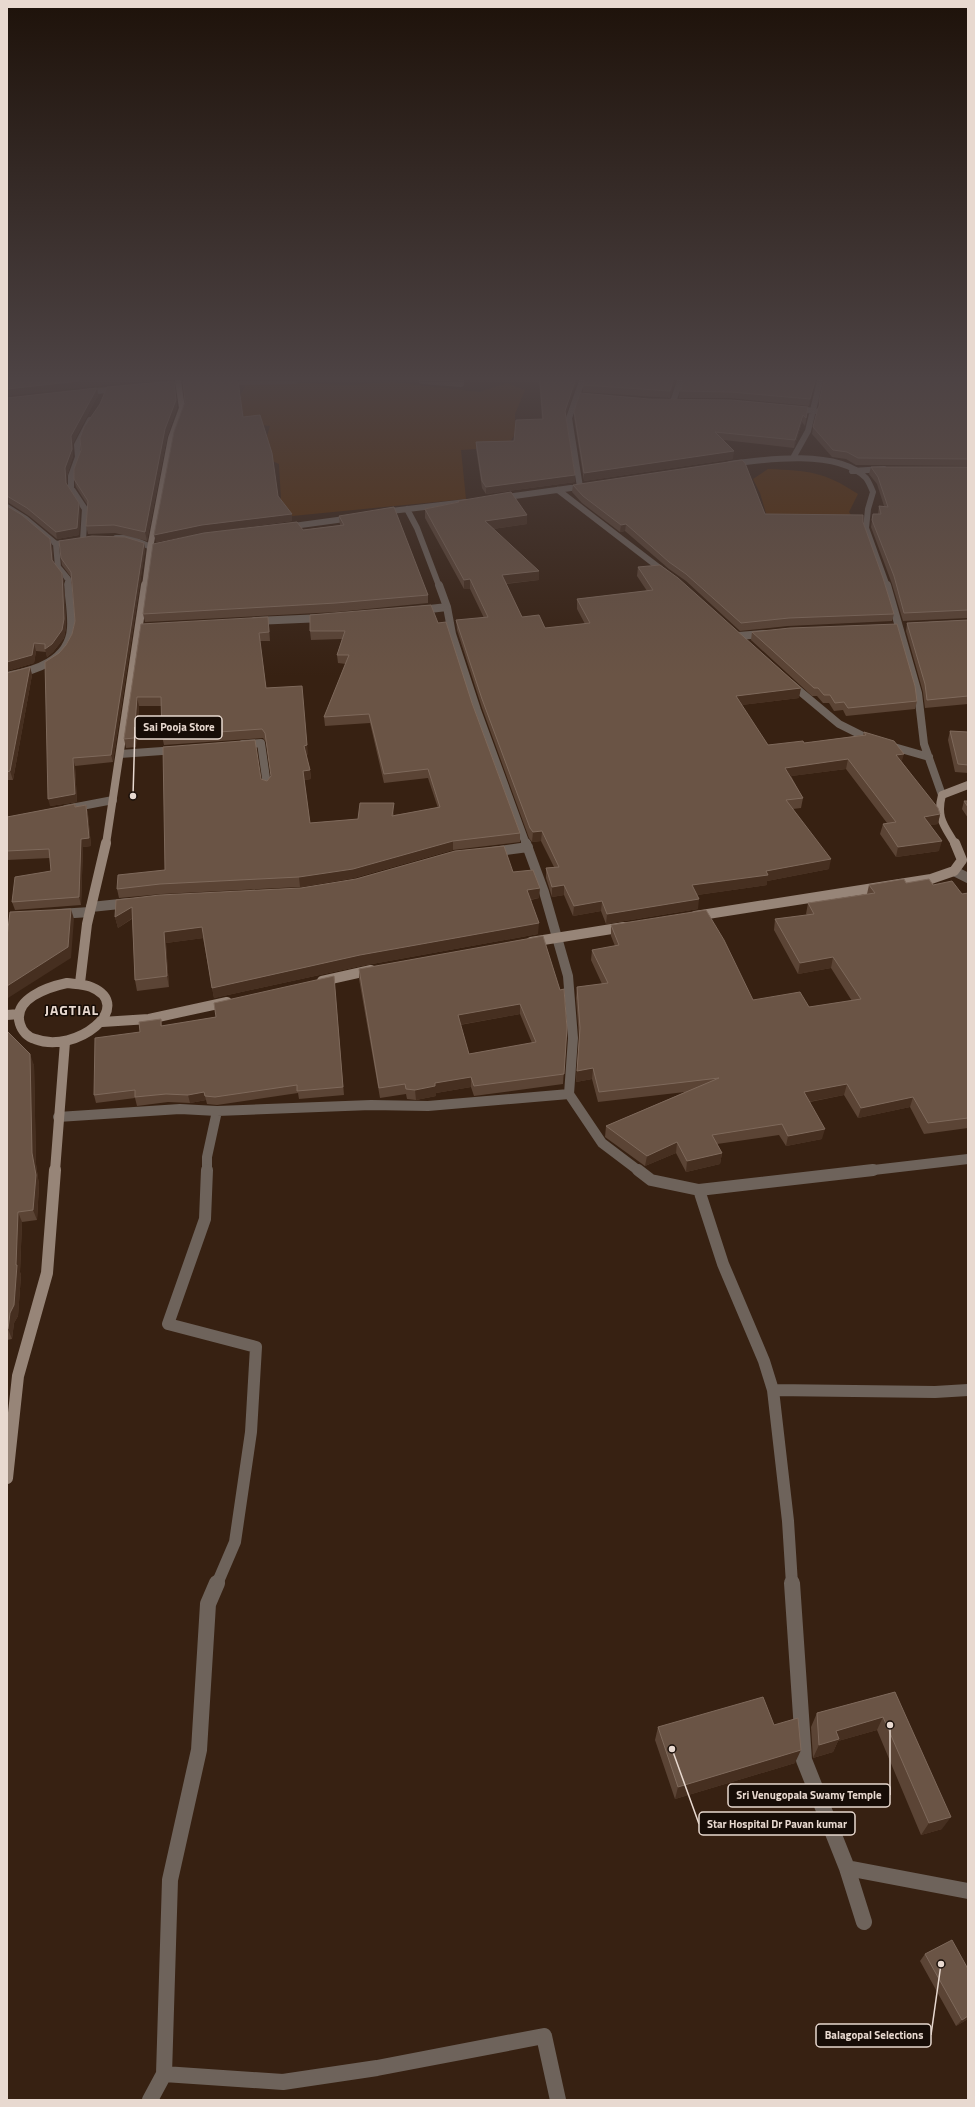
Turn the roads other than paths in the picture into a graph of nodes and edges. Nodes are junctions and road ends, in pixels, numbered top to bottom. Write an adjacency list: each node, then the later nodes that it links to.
1 (71, 479): 16 (street)
2 (164, 479): 17 (main road)
3 (579, 479): 6 (street)
4 (866, 479): 30 (street)
5 (594, 484): 6 (street)
6 (580, 486): 7 (street)
7 (558, 490): 8 (street); 18 (street)
8 (491, 499)
9 (476, 500): 11 (street)
10 (7, 507): 16 (street)
11 (406, 509): 12 (street); 19 (street)
12 (376, 513)
13 (361, 516): 14 (street)
14 (280, 528)
15 (105, 538): 17 (street)
16 (56, 544): 25 (street)
17 (153, 548): 29 (main road)
18 (671, 576)
19 (447, 607): 20 (street); 36 (street)
20 (410, 611)
21 (330, 618): 22 (street)
22 (248, 621)
23 (774, 633): 24 (street)
24 (747, 645)
25 (7, 676)
26 (786, 680): 30 (street)
27 (238, 745): 31 (street)
28 (183, 749): 29 (street)
29 (120, 754): 34 (main road)
30 (929, 757): 33 (street)
31 (267, 785)
32 (968, 785): 33 (main road)
33 (942, 795): 38 (main road)
34 (113, 800): 35 (street); 41 (main road)
35 (60, 810)
36 (528, 846): 37 (street); 45 (street)
37 (485, 853)
38 (954, 871): 39 (street); 43 (main road)
39 (968, 878)
40 (138, 902): 41 (street)
41 (91, 909): 42 (street); 49 (main road)
42 (52, 914)
43 (689, 917)
44 (634, 925): 45 (main road)
45 (556, 938): 46 (main road); 55 (street)
46 (525, 943)
47 (384, 968): 48 (main road)
48 (316, 982)
49 (80, 983): 51 (main road); 53 (main road)
50 (239, 999): 53 (main road)
51 (19, 1014): 52 (main road); 54 (main road)
52 (7, 1016)
53 (102, 1022): 54 (main road)
54 (65, 1042): 57 (main road)
55 (570, 1094): 56 (street); 59 (street)
56 (217, 1111): 57 (street); 66 (street)
57 (58, 1117): 62 (main road)
58 (968, 1159): 59 (street)
59 (699, 1190): 60 (street)
60 (773, 1390): 61 (street); 63 (street)
61 (968, 1390)
62 (7, 1478)
63 (847, 1868): 64 (street); 65 (street)
64 (968, 1891)
65 (864, 1922)
66 (164, 2074): 67 (street); 68 (street)
67 (150, 2100)
68 (558, 2100)

